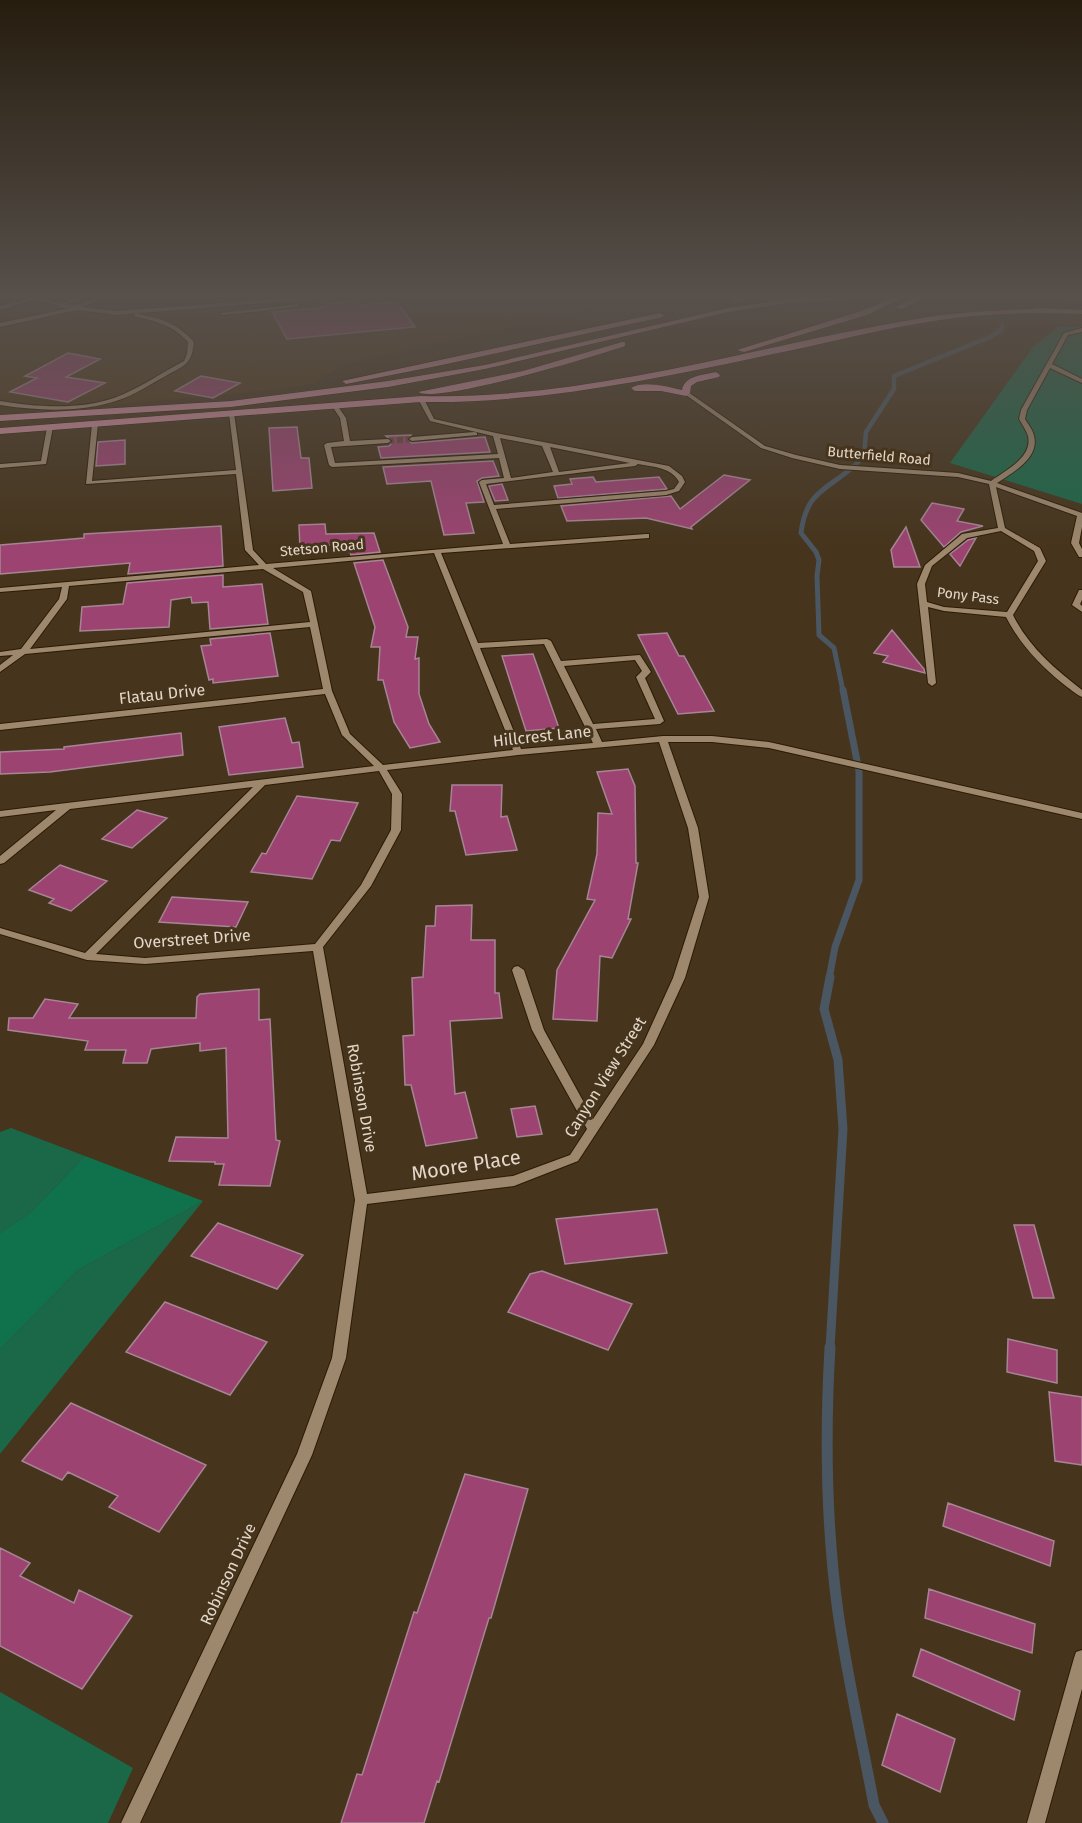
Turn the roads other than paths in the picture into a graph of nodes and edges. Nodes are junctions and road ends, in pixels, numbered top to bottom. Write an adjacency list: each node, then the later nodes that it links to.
1 (154, 379): 12 (street)
2 (348, 379): 13 (main road)
3 (418, 379): 13 (main road)
4 (499, 379): 17 (main road)
5 (578, 379): 11 (main road)
6 (641, 379): 9 (main road)
7 (698, 379): 10 (main road)
8 (1042, 379): 33 (street)
9 (551, 392): 10 (main road); 11 (main road)
10 (686, 393): 33 (street, Butterfield Road)
11 (421, 399): 14 (main road); 21 (street)
12 (0, 403)
13 (188, 406): 16 (main road)
14 (335, 406): 15 (main road); 25 (street)
15 (232, 414): 17 (main road); 30 (street)
16 (0, 418)
17 (169, 418): 18 (main road)
18 (95, 424): 19 (main road); 30 (street)
19 (50, 427): 20 (main road); 29 (street)
20 (0, 431)
21 (485, 433): 22 (street); 23 (street)
22 (496, 435): 26 (street); 27 (street)
23 (412, 439)
24 (388, 441): 25 (street)
25 (347, 444): 27 (street)
26 (545, 444): 28 (street); 31 (street)
27 (502, 456): 32 (street)
28 (644, 463): 31 (street); 34 (street)
29 (0, 466)
30 (239, 472): 41 (street)
31 (557, 474): 32 (street)
32 (508, 480): 34 (street)
33 (992, 483): 35 (street, Butterfield Road); 36 (street)
34 (492, 507): 38 (street)
35 (1081, 515): 40 (street)
36 (1002, 529): 45 (street); 47 (street)
37 (646, 536): 38 (street, Stetson Road)
38 (507, 546): 39 (street, Stetson Road)
39 (437, 551): 41 (street, Stetson Road); 49 (street)
40 (1082, 555)
41 (264, 566): 42 (street, Stetson Road); 48 (street)
42 (66, 584): 43 (street, Stetson Road); 50 (street)
43 (0, 591)
44 (1082, 592): 46 (street)
45 (925, 604): 47 (street, Pony Pass); 54 (street)
46 (1082, 610)
47 (1009, 615): 56 (street)
48 (314, 624): 50 (street); 55 (street)
49 (476, 646): 52 (street); 61 (street)
50 (24, 651): 51 (street); 53 (street)
51 (0, 654)
52 (559, 664): 58 (street); 58 (street)
53 (0, 669)
54 (932, 683)
55 (328, 691): 57 (street, Flatau Drive); 62 (street)
56 (1082, 694)
57 (0, 727)
58 (589, 727): 60 (street)
59 (663, 739): 60 (street, Hillcrest Lane); 66 (street, Hillcrest Lane); 72 (street, Canyon View Street)
60 (599, 745): 61 (street, Hillcrest Lane)
61 (519, 752): 62 (street, Hillcrest Lane)
62 (382, 769): 63 (street, Hillcrest Lane); 69 (street)
63 (262, 783): 64 (street, Hillcrest Lane); 70 (street)
64 (68, 805): 65 (street, Hillcrest Lane); 67 (street)
65 (0, 814)
66 (1082, 816)
67 (0, 861)
68 (0, 931): 70 (street, Overstreet Drive)
69 (318, 947): 70 (street, Overstreet Drive); 74 (street, Robinson Drive)
70 (87, 957)
71 (518, 970): 72 (street)
72 (593, 1129): 73 (street, Canyon View Street)
73 (574, 1158): 74 (street, Moore Place)
74 (361, 1200): 76 (street, Robinson Drive)
75 (1082, 1658): 77 (street)
76 (130, 1823)
77 (1036, 1823)

